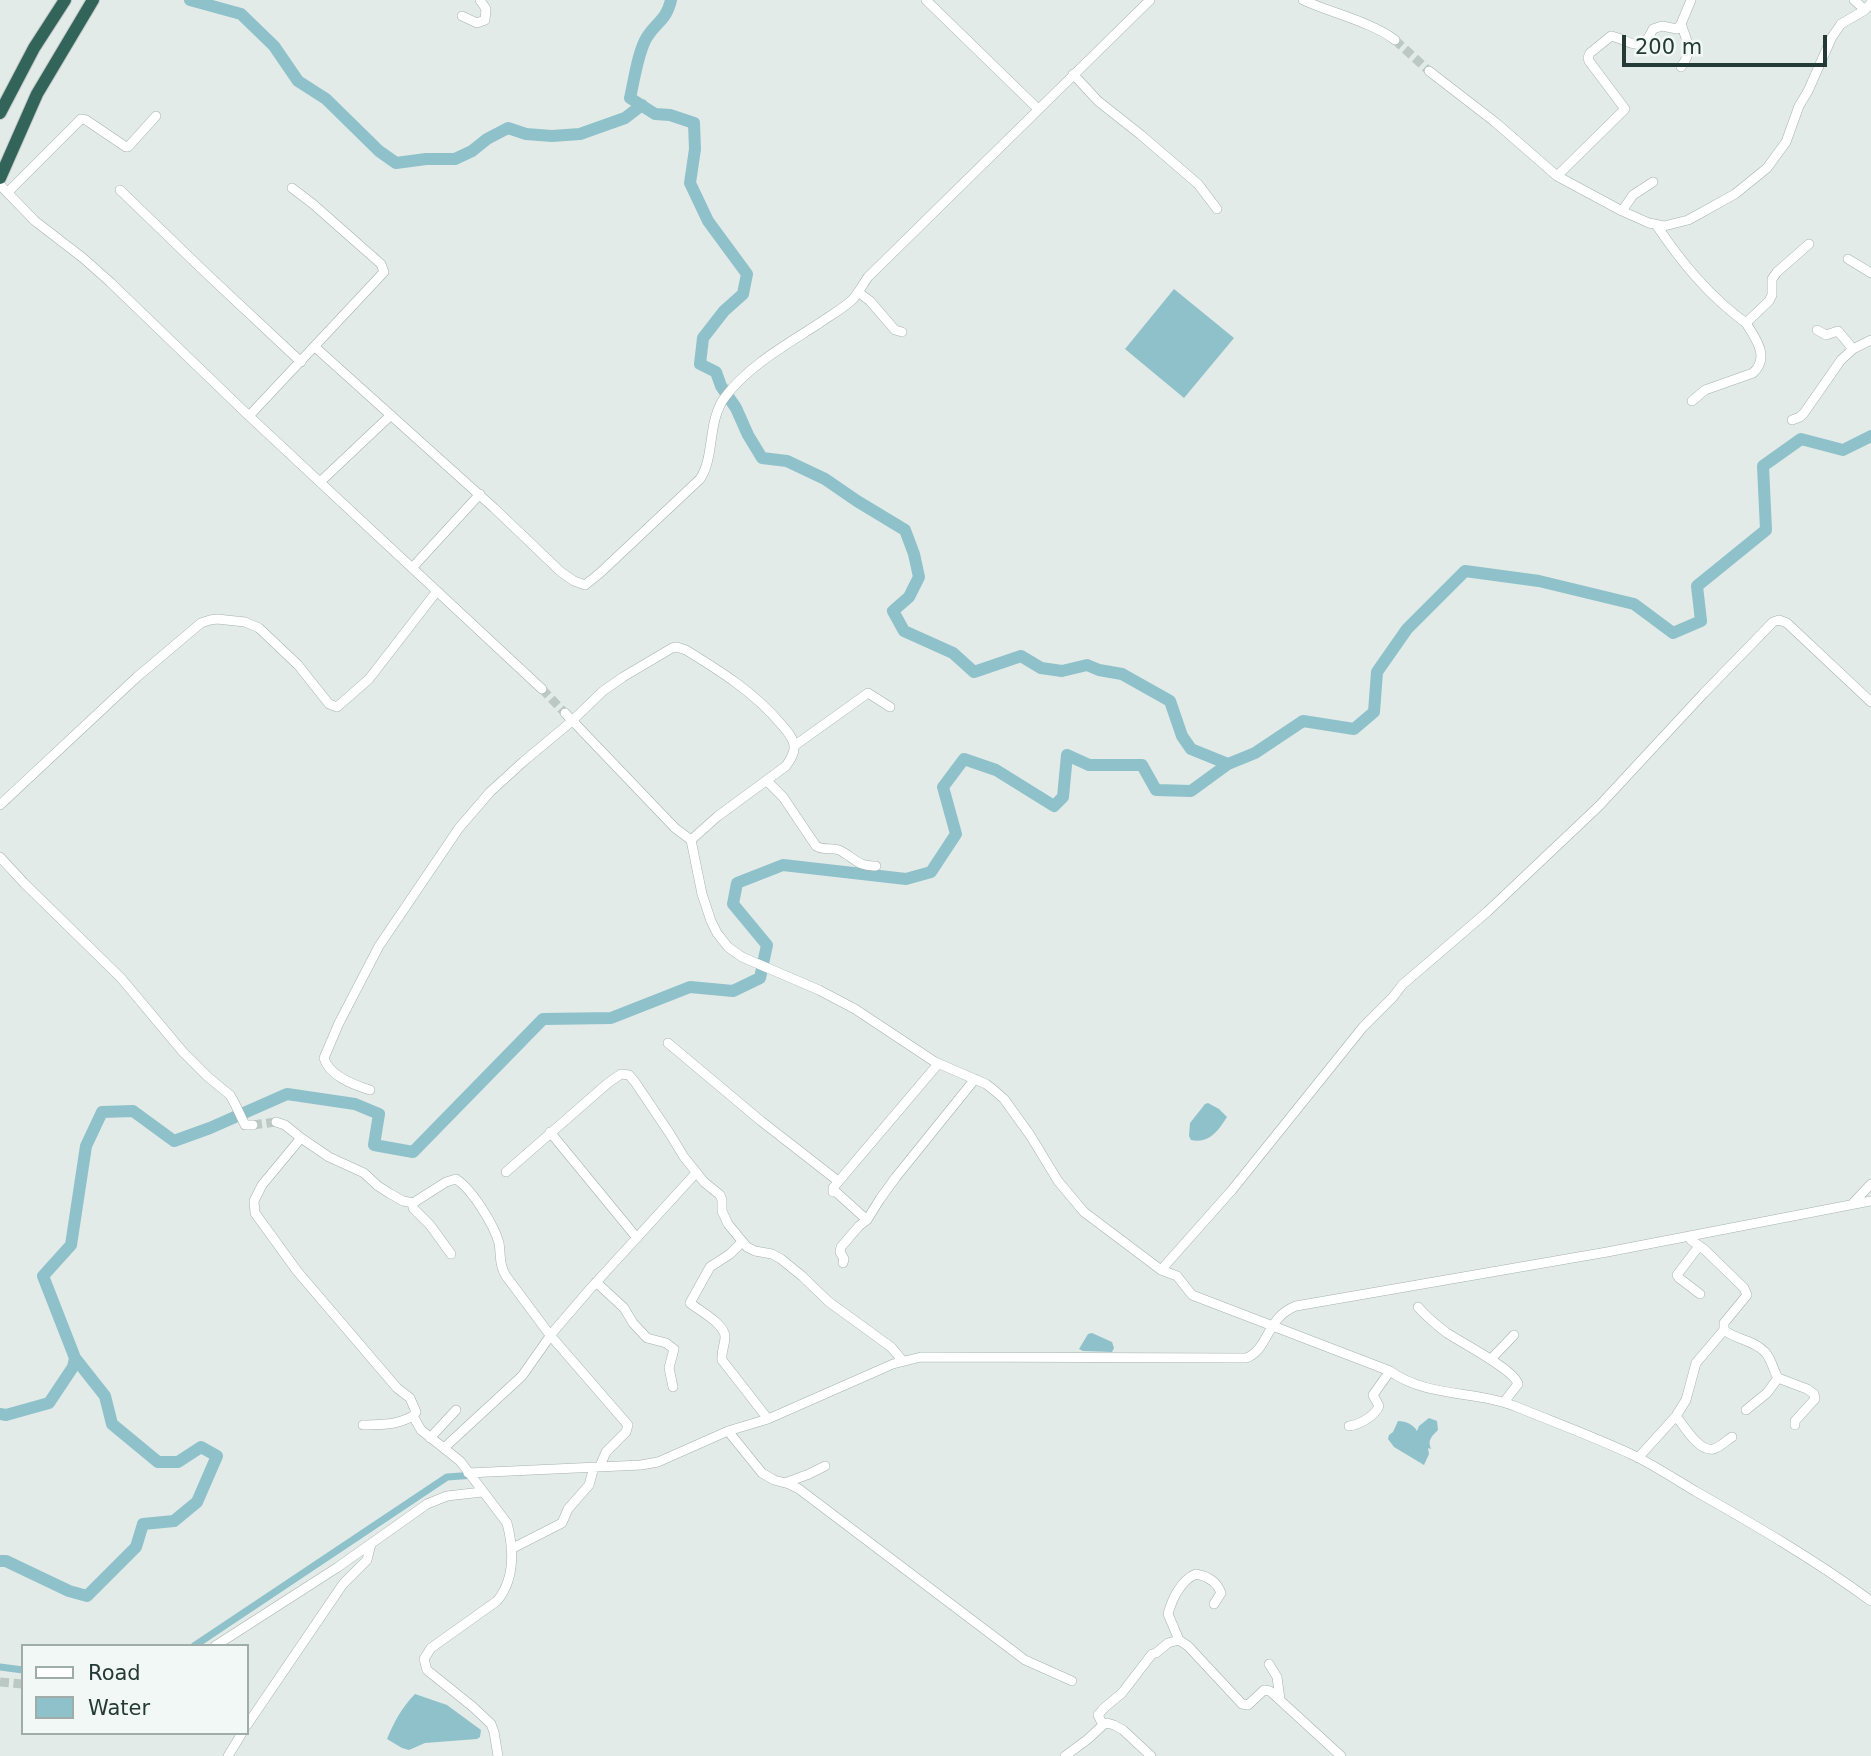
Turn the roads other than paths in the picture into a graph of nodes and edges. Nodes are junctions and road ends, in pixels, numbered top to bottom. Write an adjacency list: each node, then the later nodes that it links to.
1 (65, 0): 17 (highway)
2 (93, 0): 20 (highway)
3 (480, 0): 10 (street)
4 (926, 0): 16 (street)
5 (1150, 0): 15 (street)
6 (1303, 0): 12 (street)
7 (1691, 0): 11 (street)
8 (1854, 0): 9 (street)
9 (1868, 7): 28 (street)
10 (462, 16)
11 (1681, 24): 13 (street); 19 (street)
12 (1395, 40)
13 (1681, 67)
14 (1429, 71): 19 (street)
15 (1073, 74): 16 (street); 26 (street)
16 (1038, 109): 32 (street)
17 (0, 113)
18 (156, 116): 25 (street)
19 (1557, 177): 27 (street)
20 (0, 178)
21 (1653, 182): 27 (street)
22 (0, 185): 25 (street)
23 (292, 188): 37 (street)
24 (120, 190): 38 (street)
25 (8, 192): 41 (street)
26 (1217, 209)
27 (1622, 211): 28 (street)
28 (1657, 226): 33 (street)
29 (1809, 244): 33 (street)
30 (1848, 259): 31 (street)
31 (1871, 273)
32 (858, 292): 35 (street); 44 (street)
33 (1746, 323): 39 (street)
34 (1817, 330): 36 (street)
35 (902, 332)
36 (1864, 343): 42 (street)
37 (315, 347): 38 (street); 40 (street)
38 (301, 362): 41 (street)
39 (1692, 401)
40 (391, 415): 43 (street); 44 (street)
41 (250, 416): 43 (street)
42 (1792, 420)
43 (320, 482): 45 (street)
44 (480, 494): 45 (street)
45 (412, 568): 46 (street)
46 (437, 591): 47 (street); 53 (street)
47 (542, 689)
48 (1871, 702): 78 (street)
49 (890, 707): 51 (street)
50 (568, 717): 51 (street); 54 (street); 60 (street)
51 (794, 746): 52 (street)
52 (767, 781): 54 (street); 56 (street)
53 (0, 805)
54 (691, 840): 58 (street)
55 (0, 857): 62 (street)
56 (876, 866)
57 (667, 1043): 67 (street)
58 (939, 1064): 59 (street); 67 (street)
59 (975, 1079): 72 (street); 78 (street)
60 (370, 1090)
61 (276, 1122): 64 (street)
62 (248, 1123)
63 (550, 1132): 65 (street); 66 (street); 73 (street)
64 (301, 1138): 70 (street); 94 (street)
65 (506, 1171)
66 (696, 1173): 73 (street); 75 (street)
67 (838, 1181): 72 (street)
68 (1871, 1184): 71 (street)
69 (1871, 1201): 71 (street)
70 (412, 1203): 76 (street); 84 (street)
71 (1852, 1204): 74 (street)
72 (867, 1220): 77 (street)
73 (637, 1238): 79 (street)
74 (1694, 1241): 80 (street); 82 (street); 83 (street)
75 (743, 1242): 87 (street); 96 (street)
76 (451, 1254)
77 (843, 1263)
78 (1161, 1270): 82 (street)
79 (596, 1282): 84 (street); 90 (street)
80 (1700, 1294)
81 (1418, 1307): 86 (street)
82 (1275, 1326): 87 (street); 88 (street)
83 (1724, 1330): 89 (street); 95 (street)
84 (550, 1335): 103 (street); 106 (street)
85 (1514, 1335): 86 (street)
86 (1490, 1359): 91 (street)
87 (902, 1360): 96 (street)
88 (1390, 1371): 91 (street); 99 (street)
89 (1778, 1378): 93 (street); 98 (street)
90 (673, 1387)
91 (1504, 1402): 104 (street)
92 (456, 1410): 102 (street)
93 (1746, 1410)
94 (413, 1416): 97 (street); 102 (street)
95 (1676, 1416): 101 (street); 104 (street)
96 (768, 1419): 100 (street)
97 (363, 1424)
98 (1795, 1425)
99 (1349, 1426)
100 (730, 1435): 106 (street); 108 (street)
101 (1732, 1437)
102 (430, 1438): 103 (street)
103 (444, 1448): 107 (street)
104 (1638, 1458): 112 (street)
105 (825, 1466): 108 (street)
106 (595, 1470): 107 (street); 111 (street)
107 (470, 1476): 109 (street)
108 (784, 1483): 117 (street)
109 (480, 1490): 110 (street); 111 (street)
110 (371, 1544): 115 (street); 119 (street)
111 (511, 1549): 122 (street)
112 (1871, 1601)
113 (1214, 1604): 114 (street)
114 (1180, 1640): 118 (street); 120 (street)
115 (218, 1644)
116 (1269, 1664): 118 (street)
117 (1072, 1681)
118 (1280, 1699): 126 (street)
119 (248, 1724)
120 (1102, 1725): 124 (street); 125 (street)
121 (241, 1735): 123 (street)
122 (495, 1754)
123 (228, 1756)
124 (1065, 1756)
125 (1151, 1756)
126 (1341, 1756)

